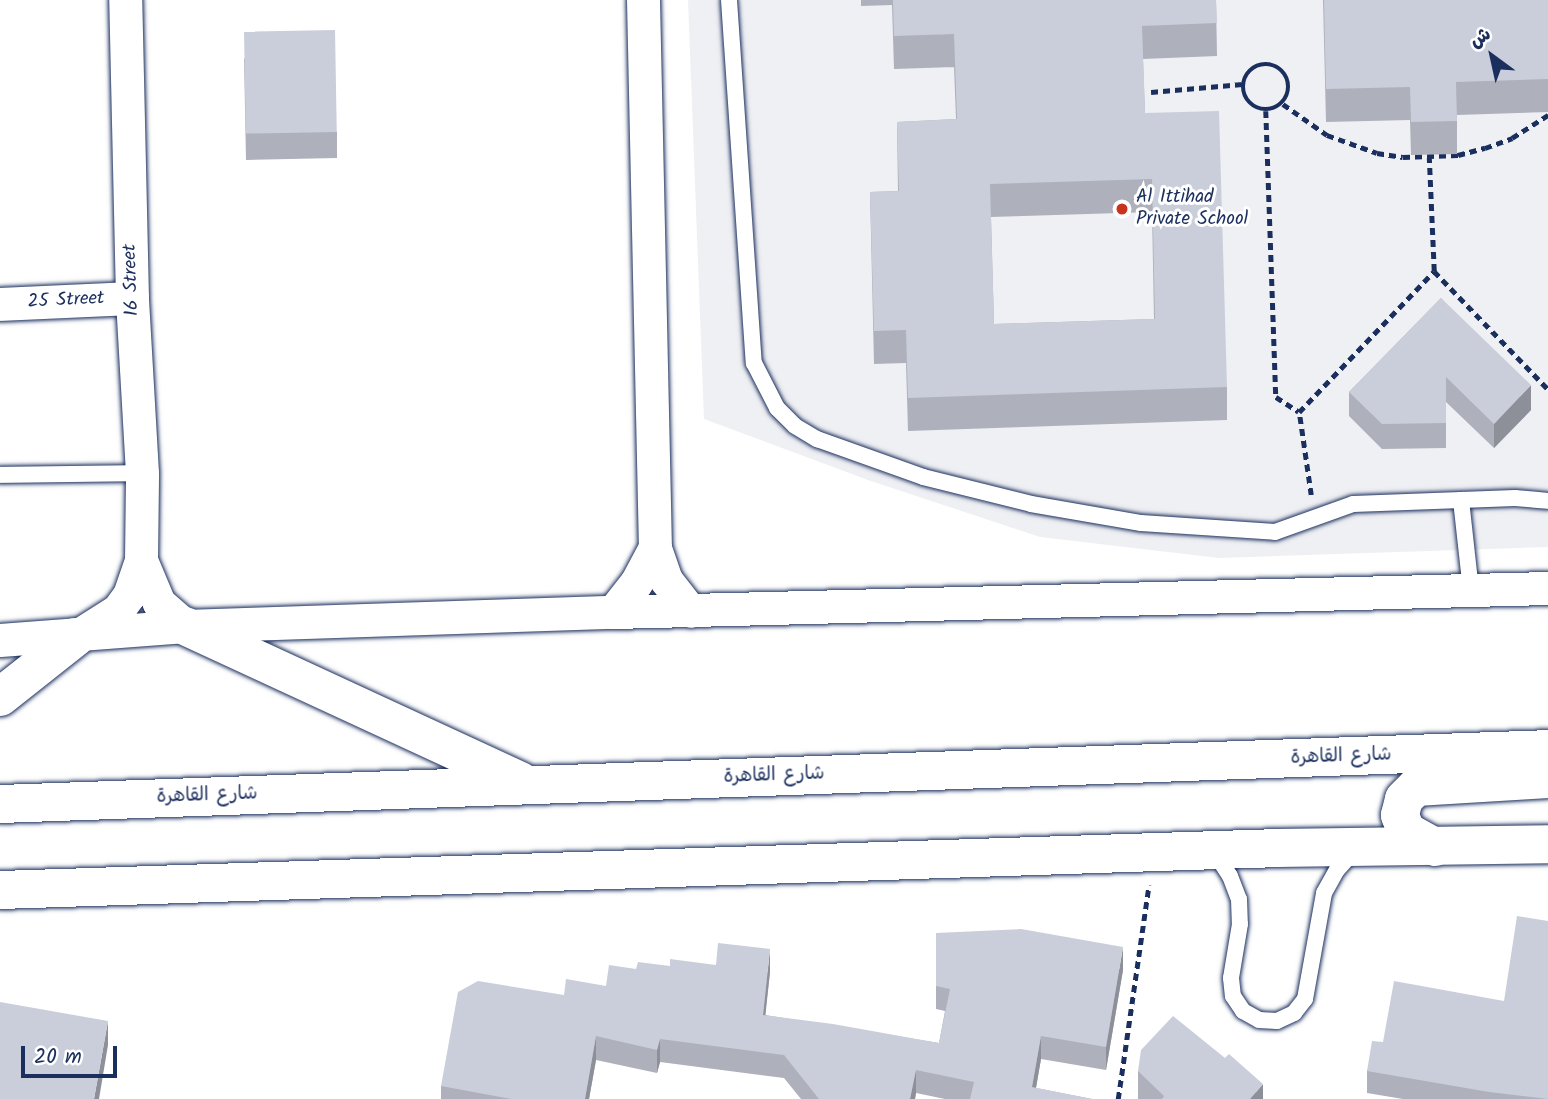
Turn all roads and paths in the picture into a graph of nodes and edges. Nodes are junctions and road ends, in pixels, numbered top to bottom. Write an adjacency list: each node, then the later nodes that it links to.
1 (125, 0): 11 (street, 16 Street)
2 (643, 0): 20 (street)
3 (729, 0): 19 (lane)
4 (1243, 84): 5 (path); 6 (path); 7 (path)
5 (1151, 92)
6 (1283, 104): 7 (path); 9 (path)
7 (1266, 111): 14 (path)
8 (1548, 115): 9 (path)
9 (1429, 158): 10 (path)
10 (1434, 271): 13 (path); 14 (path)
11 (132, 298): 12 (street, 25 Street); 15 (street, 16 Street)
12 (0, 304)
13 (1548, 389)
14 (1299, 412): 19 (path)
15 (142, 474): 16 (lane); 21 (street, 16 Street)
16 (0, 475)
17 (1461, 500): 18 (lane); 19 (lane); 23 (lane)
18 (1548, 502)
19 (1314, 517)
20 (656, 548): 24 (street); 25 (street)
21 (141, 560): 26 (street, 16 Street); 27 (street, 16 Street)
22 (1548, 588): 23 (street)
23 (1471, 591): 24 (street)
24 (690, 611): 25 (street)
25 (613, 612): 26 (street)
26 (185, 626): 27 (street); 32 (main road)
27 (76, 637): 28 (street); 29 (main road)
28 (0, 640)
29 (0, 697)
30 (1548, 749): 32 (main road, شارع القاهرة)
31 (1548, 779): 36 (main road)
32 (529, 785): 33 (main road, شارع القاهرة)
33 (0, 804)
34 (1548, 844): 36 (main road)
35 (1359, 846): 36 (main road); 37 (main road); 37 (lane)
36 (1435, 847)
37 (1213, 850): 38 (main road)
38 (1154, 853): 39 (main road); 40 (path)
39 (0, 890)
40 (1118, 1099)

